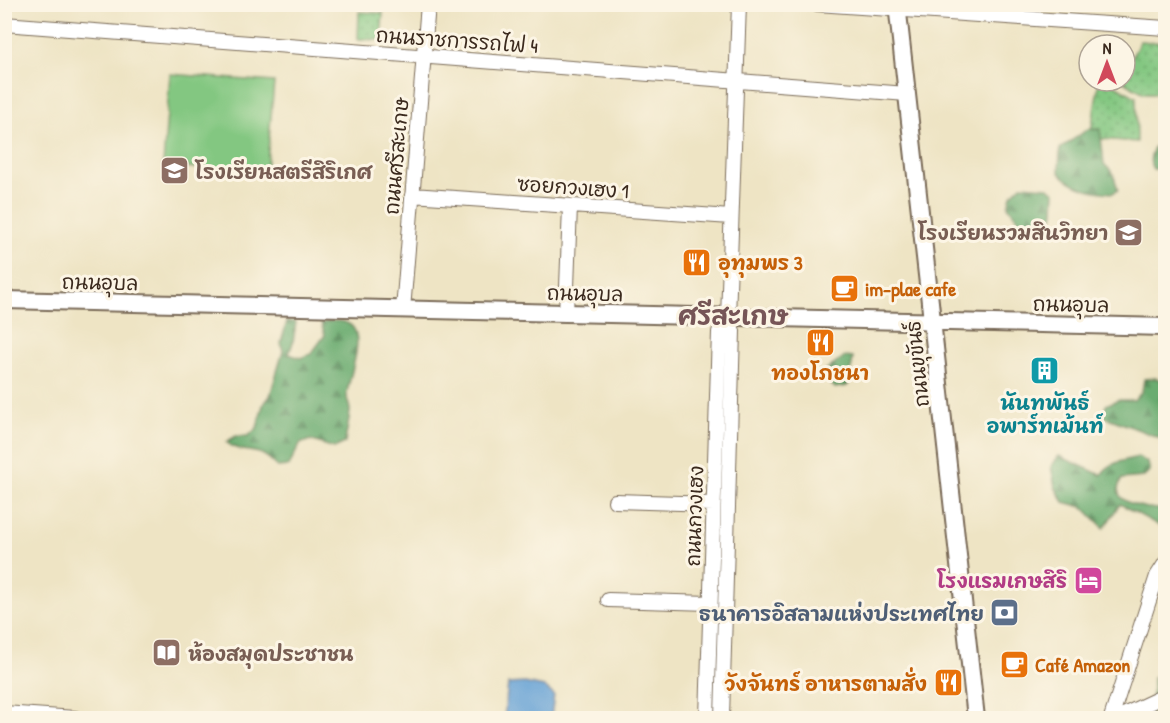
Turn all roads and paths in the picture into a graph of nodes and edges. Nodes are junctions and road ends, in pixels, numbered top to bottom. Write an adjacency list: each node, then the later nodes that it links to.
1 (428, 4): 7 (street, ถนนศรีสะเกษ)
2 (739, 4): 8 (street, ถนนกวงเฮง)
3 (817, 4): 4 (street)
4 (898, 8): 6 (street); 9 (main road, ถนนขุขันธ์)
5 (4, 24): 7 (street, ถนนราชการรถไฟ 4)
6 (1166, 28)
7 (424, 57): 8 (street, ถนนราชการรถไฟ 4); 10 (street, ถนนศรีสะเกษ)
8 (736, 81): 9 (street, ถนนราชการรถไฟ 4); 12 (street, ถนนกวงเฮง)
9 (907, 94): 17 (main road, ถนนขุขันธ์)
10 (412, 195): 11 (street, ซอยกวงเฮง 1); 14 (street, ถนนศรีสะเกษ)
11 (570, 206): 12 (street, ซอยกวงเฮง 1); 15 (street)
12 (731, 217): 16 (street, ถนนกวงเฮง)
13 (4, 300): 14 (main road, ถนนอุบล)
14 (403, 310): 15 (main road, ถนนอุบล)
15 (566, 314): 16 (main road, ถนนอุบล)
16 (728, 318): 17 (main road, ถนนอุบล); 20 (street, ถนนกวงเฮง); 28 (street, ถนนกวงเฮง)
17 (934, 322): 18 (main road, ถนนอุบล); 29 (main road, ถนนขุขันธ์)
18 (1166, 327)
19 (615, 501): 20 (street)
20 (713, 504): 23 (street, ถนนกวงเฮง)
21 (1166, 562): 30 (street)
22 (608, 600): 23 (street)
23 (710, 603): 27 (street, ถนนกวงเฮง)
24 (1166, 695): 31 (street)
25 (4, 713): 26 (street)
26 (75, 718)
27 (707, 718)
28 (722, 718)
29 (976, 718)
30 (1111, 718)
31 (1117, 718)

